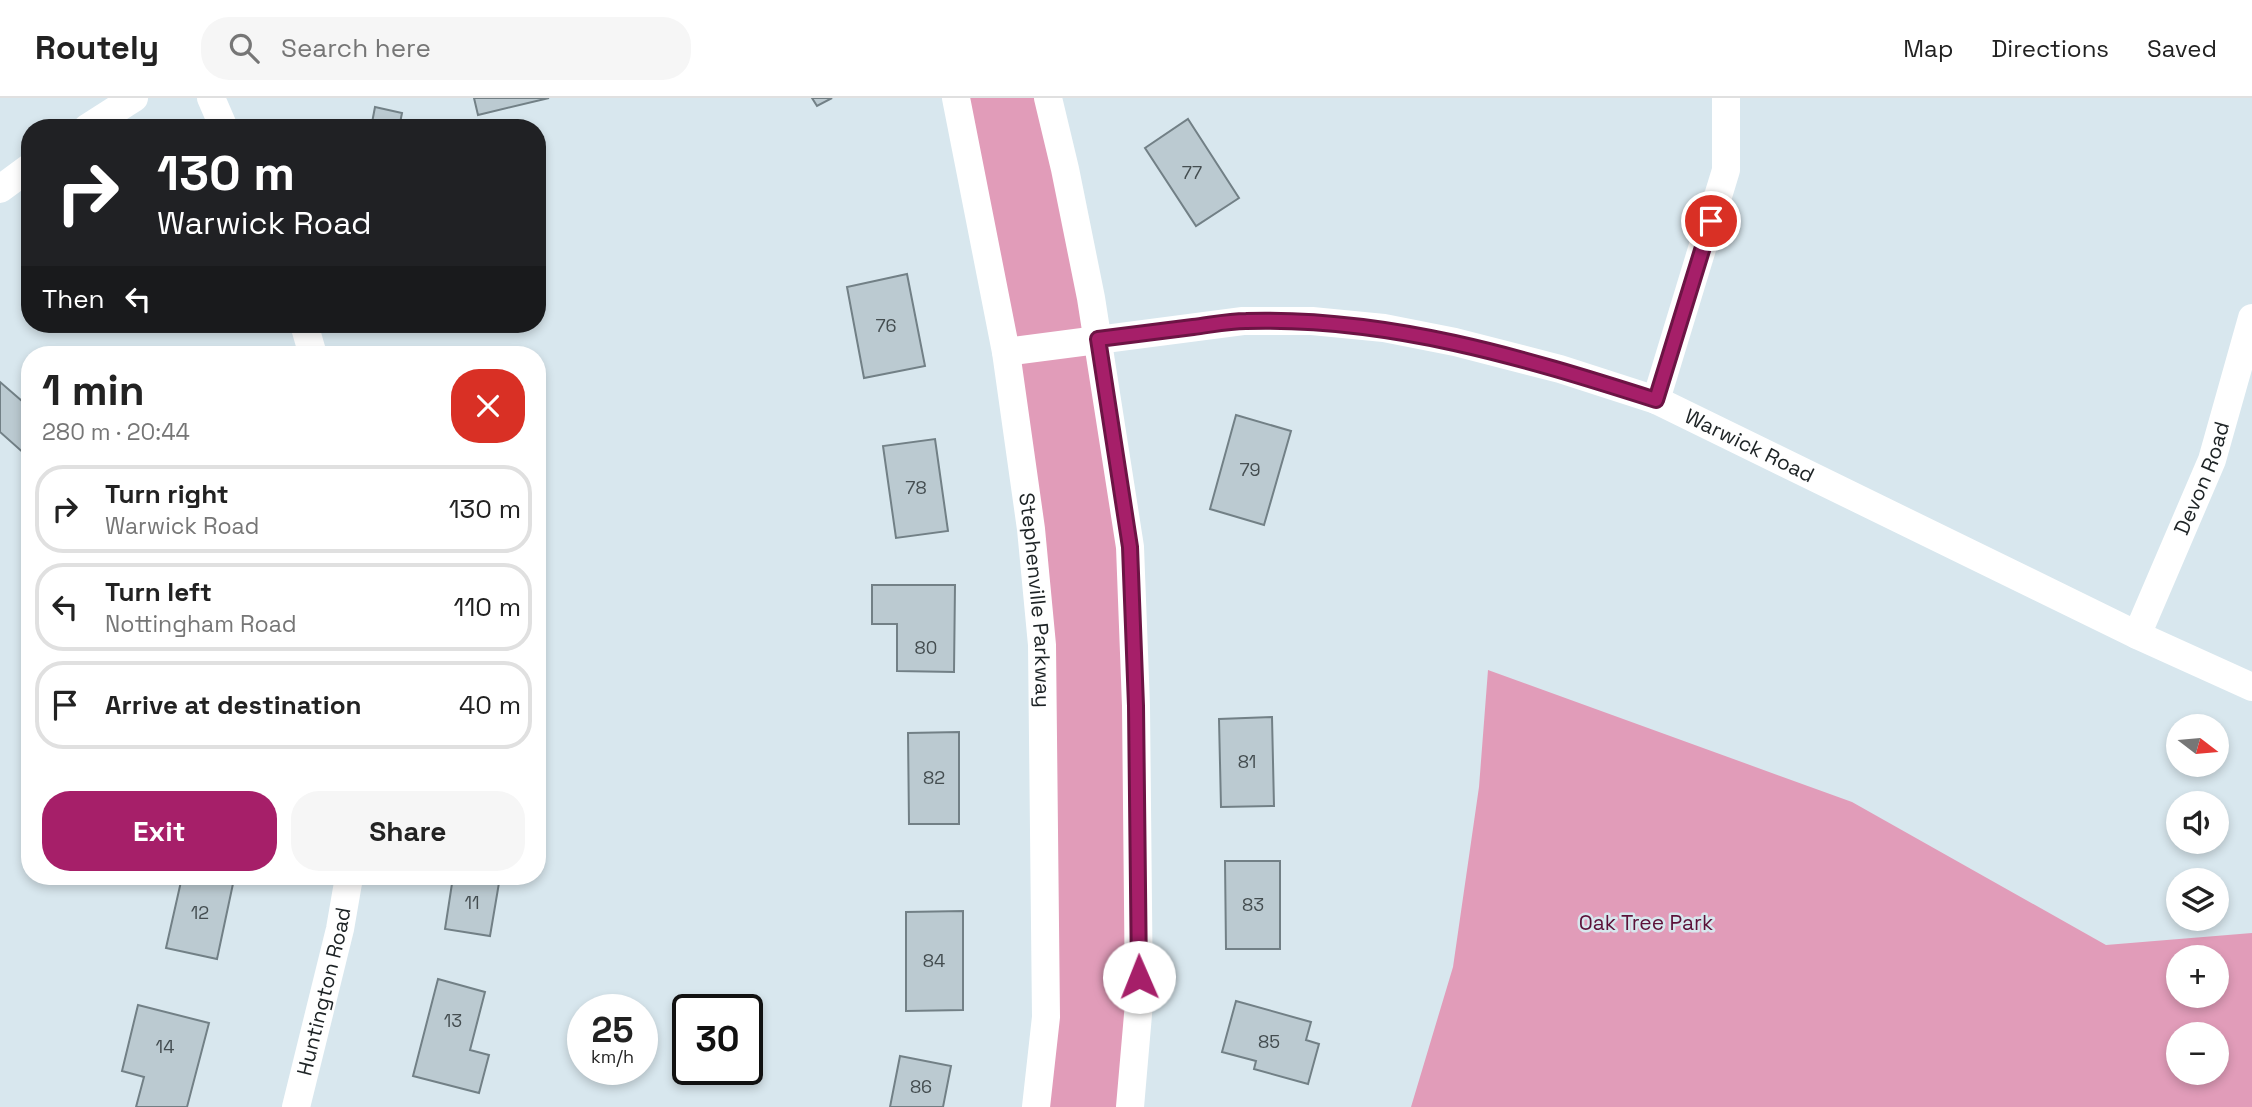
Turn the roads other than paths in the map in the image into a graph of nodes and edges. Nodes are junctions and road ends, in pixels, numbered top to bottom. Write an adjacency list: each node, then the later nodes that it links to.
1 (134, 98): 6 (street)
2 (211, 98): 7 (street)
3 (957, 98): 12 (street, Stephenville Parkway)
4 (1048, 98): 11 (street)
5 (1726, 98): 13 (street)
6 (101, 119)
7 (220, 119)
8 (21, 174): 9 (street)
9 (0, 189)
10 (2252, 318): 14 (street, Devon Road)
11 (1098, 339): 12 (street, Warwick Road); 13 (street, Warwick Road); 19 (street)
12 (1006, 352): 18 (street, Stephenville Parkway)
13 (1656, 400): 14 (street, Warwick Road)
14 (2137, 635): 15 (street, Warwick Road)
15 (2252, 687)
16 (348, 885): 17 (street, Huntington Road)
17 (296, 1107)
18 (1036, 1107)
19 (1130, 1107)

